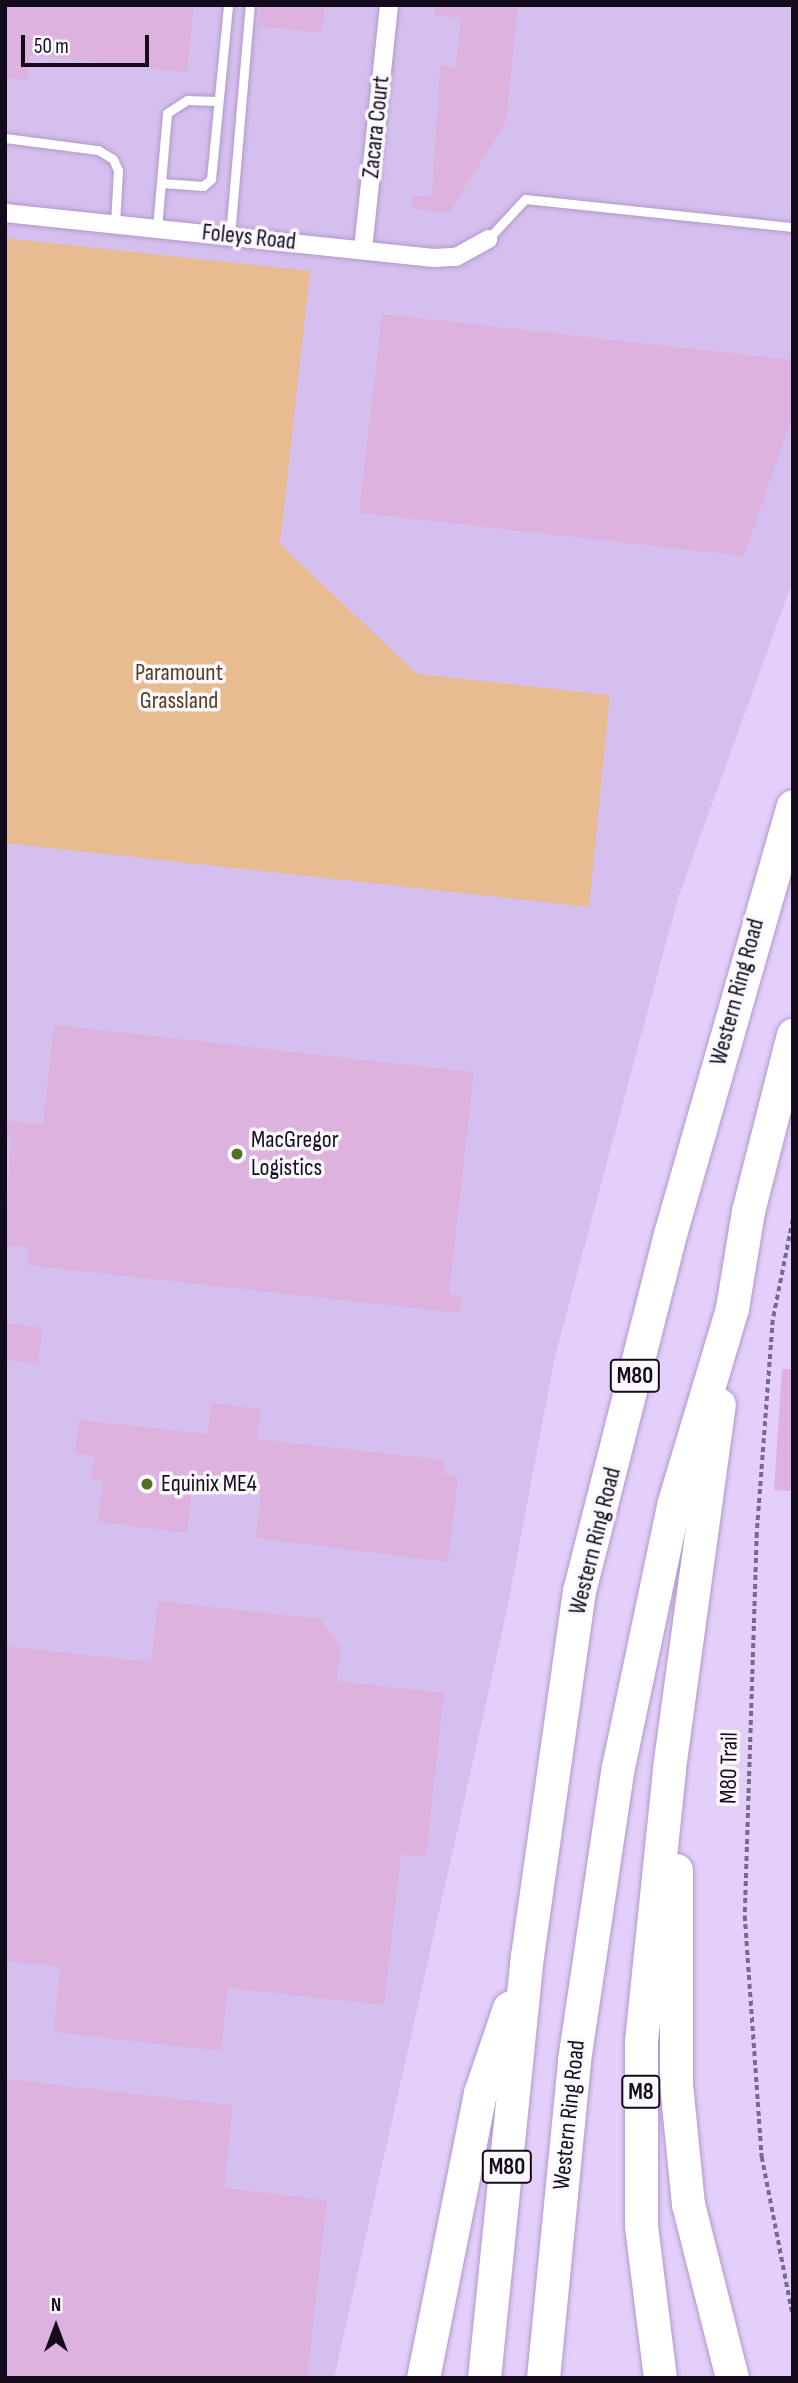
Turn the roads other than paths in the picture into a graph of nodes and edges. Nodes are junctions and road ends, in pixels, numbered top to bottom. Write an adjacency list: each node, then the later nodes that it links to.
1 (228, 5): 4 (lane)
2 (250, 5): 11 (lane)
3 (389, 5): 13 (street, Zacara Court)
4 (216, 101): 6 (lane); 6 (lane)
5 (5, 138): 8 (lane)
6 (161, 183): 10 (lane)
7 (5, 213): 8 (street, Foleys Road)
8 (115, 224): 10 (street, Foleys Road)
9 (793, 227): 12 (lane)
10 (157, 228): 11 (street, Foleys Road)
11 (230, 236): 13 (street, Foleys Road)
12 (488, 239): 13 (street, Foleys Road)
13 (363, 249)
14 (793, 806): 18 (highway, Western Ring Road / M80)
15 (793, 1035): 16 (highway, Western Ring Road / M80)
16 (732, 1308): 17 (highway); 21 (highway, Western Ring Road / M80)
17 (665, 1806): 22 (highway, M8); 23 (highway)
18 (527, 1956): 19 (highway); 20 (highway, Western Ring Road / M80)
19 (423, 2378)
20 (484, 2378)
21 (543, 2378)
22 (660, 2378)
23 (732, 2378)

